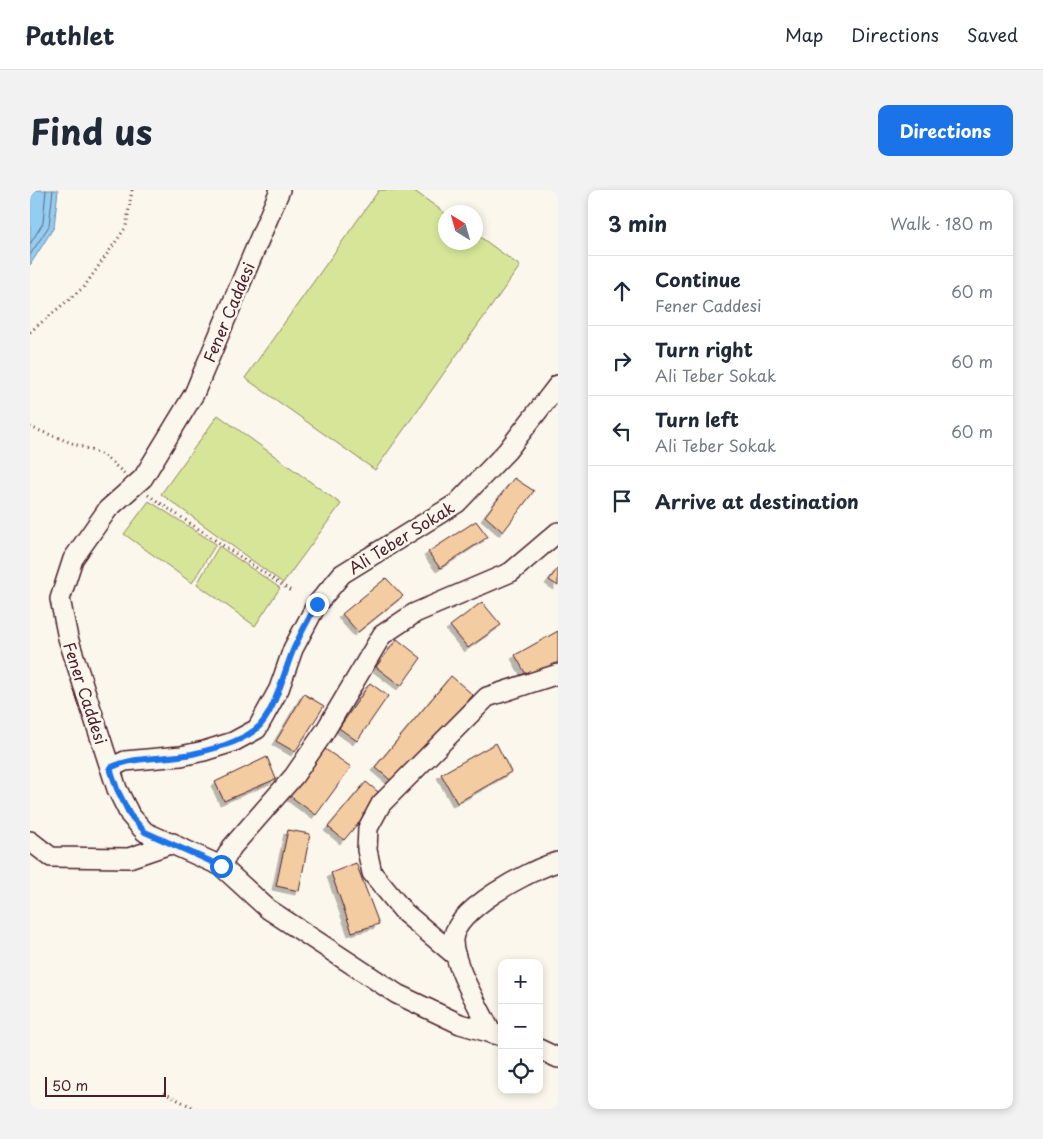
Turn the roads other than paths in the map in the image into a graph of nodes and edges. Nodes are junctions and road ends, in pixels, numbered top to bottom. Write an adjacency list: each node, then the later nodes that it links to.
1 (280, 190): 5 (street, Fener Caddesi)
2 (558, 385): 5 (street, Ali Teber Sokak)
3 (558, 532): 9 (street)
4 (558, 674): 10 (street)
5 (110, 768): 7 (street, Fener Caddesi)
6 (30, 841): 7 (street)
7 (173, 843): 9 (street, Fener Caddesi)
8 (558, 862): 10 (street)
9 (221, 866): 11 (street, Fener Caddesi)
10 (456, 956): 11 (street)
11 (497, 1035)
12 (543, 1051): 13 (street)
13 (558, 1058)

